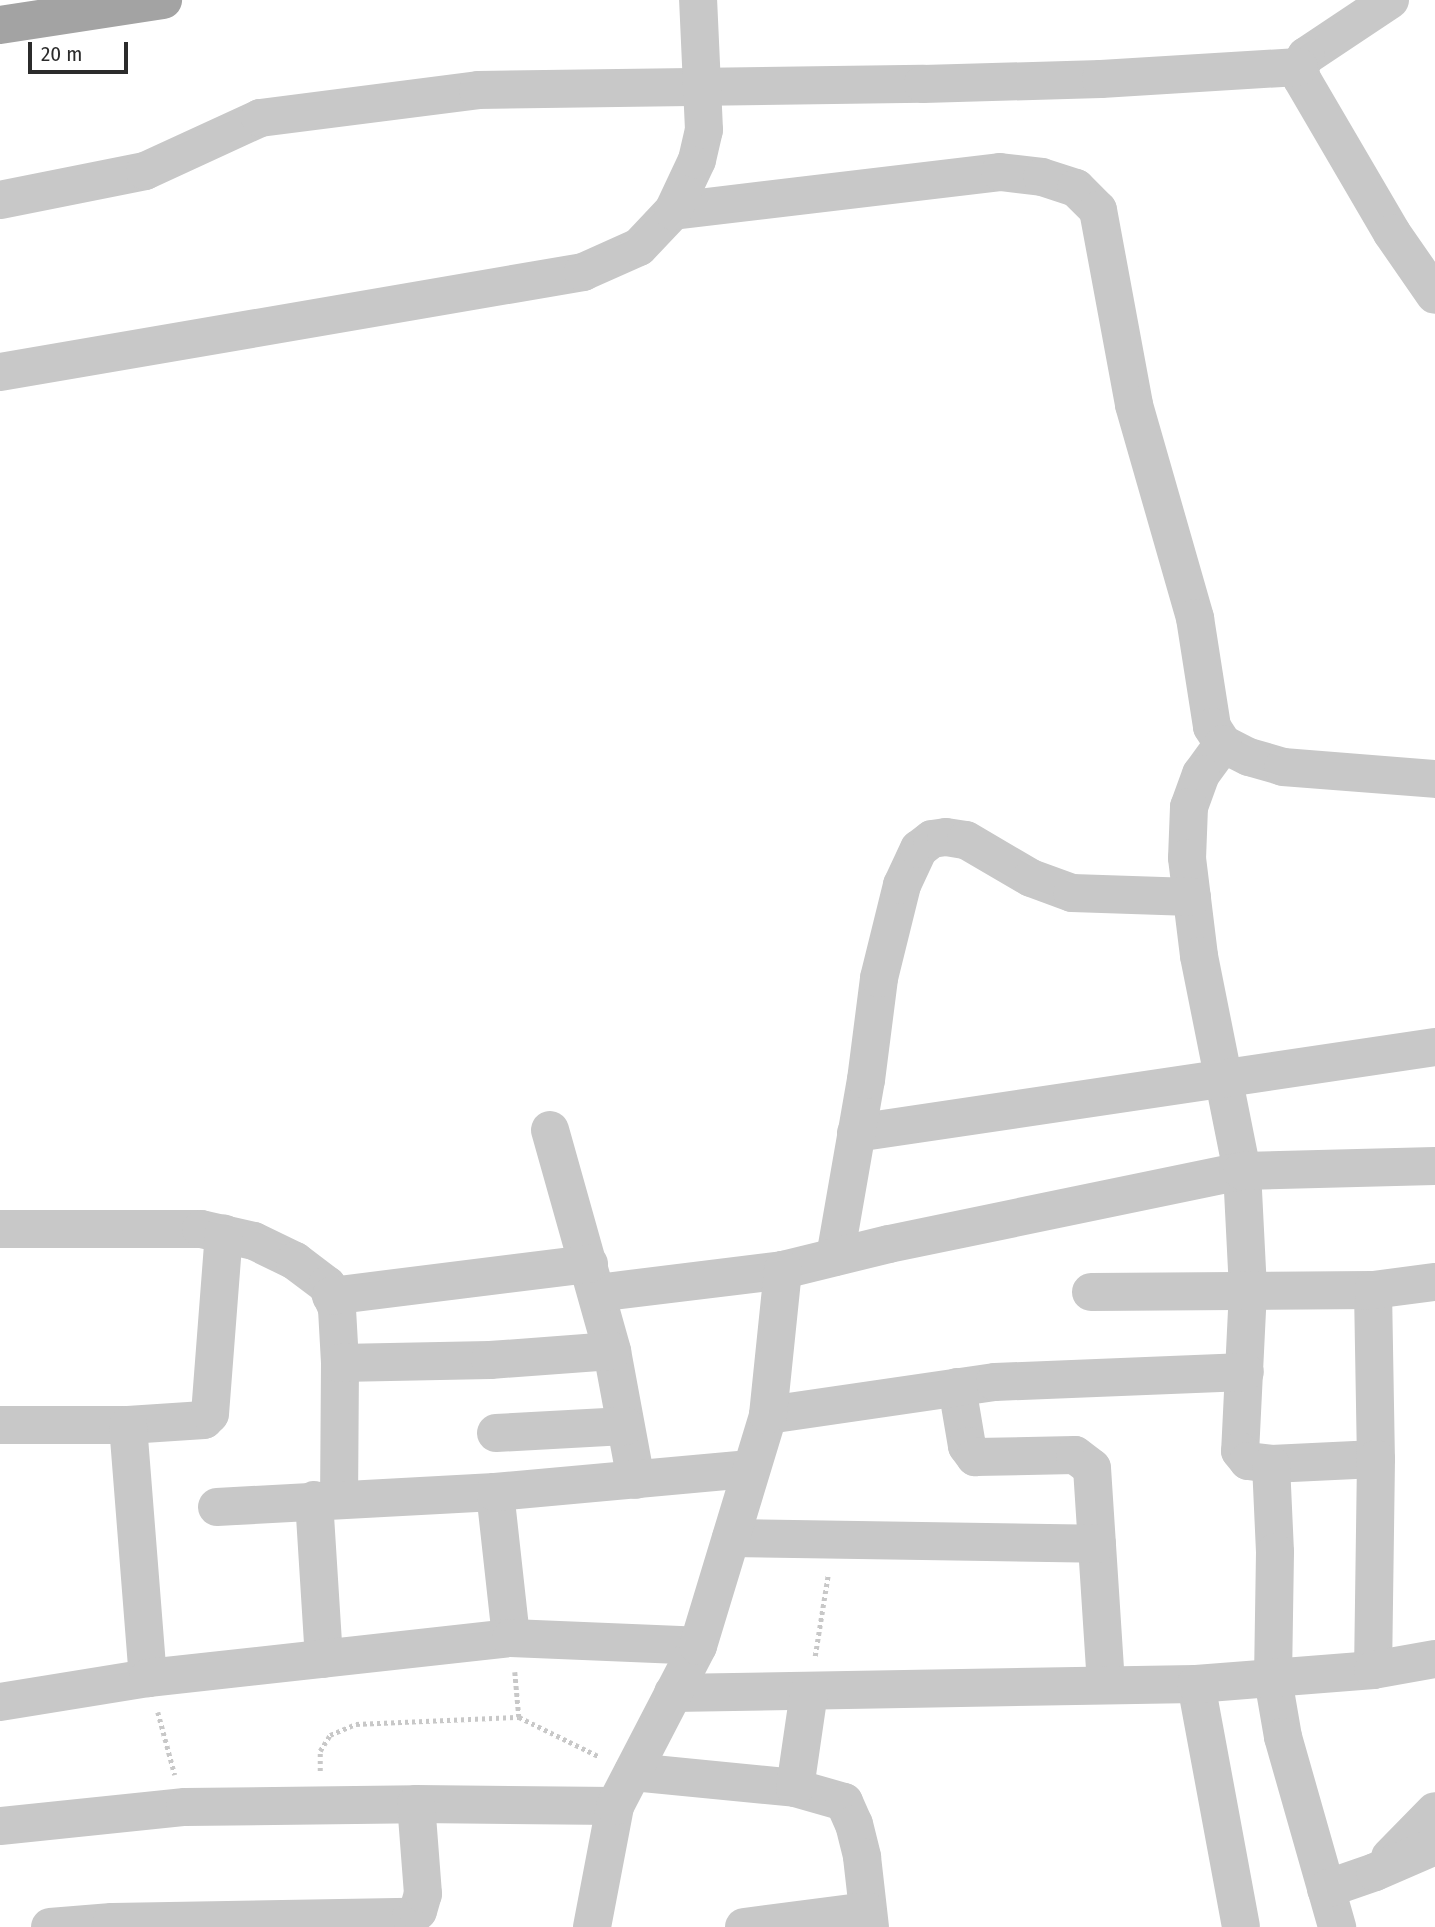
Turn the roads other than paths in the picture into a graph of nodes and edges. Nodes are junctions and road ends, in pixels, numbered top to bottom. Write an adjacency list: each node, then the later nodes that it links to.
1 (163, 0): 4 (main road)
2 (698, 0): 7 (street)
3 (1390, 0): 6 (street)
4 (72, 7): 5 (main road)
5 (0, 25)
6 (1299, 67): 7 (street); 10 (street)
7 (700, 88): 8 (street); 9 (street)
8 (0, 200)
9 (673, 211): 11 (street); 12 (street)
10 (1435, 295)
11 (0, 372)
12 (1223, 744): 13 (street); 14 (street)
13 (1435, 779)
14 (1192, 897): 16 (street); 18 (street)
15 (1435, 1047): 16 (street)
16 (1224, 1079): 18 (street); 20 (street)
17 (550, 1130): 25 (street)
18 (856, 1133): 23 (street)
19 (1435, 1166): 20 (street)
20 (1242, 1171): 23 (street); 27 (street)
21 (0, 1229): 22 (street)
22 (223, 1234): 30 (street); 37 (street)
23 (835, 1257): 24 (street)
24 (783, 1270): 25 (street); 35 (street)
25 (593, 1279): 30 (street); 31 (street)
26 (1435, 1282): 28 (street)
27 (1248, 1290): 28 (street); 29 (street); 33 (street)
28 (1373, 1290): 40 (street)
29 (1091, 1292)
30 (331, 1296): 32 (street)
31 (612, 1351): 32 (street); 38 (street)
32 (340, 1363): 45 (street)
33 (1245, 1372): 34 (street); 41 (street)
34 (957, 1387): 35 (street); 48 (street)
35 (768, 1415): 42 (street)
36 (0, 1425): 37 (street)
37 (128, 1425): 54 (street)
38 (625, 1426): 39 (street); 43 (street)
39 (496, 1433)
40 (1376, 1459): 41 (street); 53 (street)
41 (1271, 1464): 55 (street)
42 (750, 1469): 43 (street); 47 (street)
43 (636, 1480): 44 (street)
44 (495, 1492): 45 (street); 49 (street)
45 (327, 1499): 46 (street); 51 (street)
46 (217, 1507)
47 (731, 1538): 48 (street); 50 (street)
48 (1097, 1544): 57 (street)
49 (511, 1638): 50 (street); 51 (street)
50 (698, 1646): 59 (street)
51 (324, 1659): 54 (street)
52 (1435, 1659): 53 (street)
53 (1373, 1670): 55 (street)
54 (148, 1678): 60 (street)
55 (1273, 1679): 56 (street); 69 (street)
56 (1196, 1684): 57 (street); 73 (street)
57 (1106, 1685): 58 (street)
58 (809, 1692): 59 (street); 62 (street)
59 (673, 1693): 61 (street)
60 (0, 1702)
61 (633, 1772): 62 (street); 64 (street)
62 (795, 1788): 70 (street)
63 (416, 1804): 64 (street); 66 (street); 71 (street)
64 (615, 1806): 75 (street)
65 (1435, 1811): 68 (street)
66 (0, 1825)
67 (1435, 1846): 68 (street)
68 (1375, 1872): 69 (street)
69 (1326, 1889): 76 (street)
70 (869, 1919): 72 (street)
71 (371, 1922): 74 (street)
72 (757, 1926)
73 (1241, 1926)
74 (50, 1927)
75 (592, 1927)
76 (1337, 1927)

